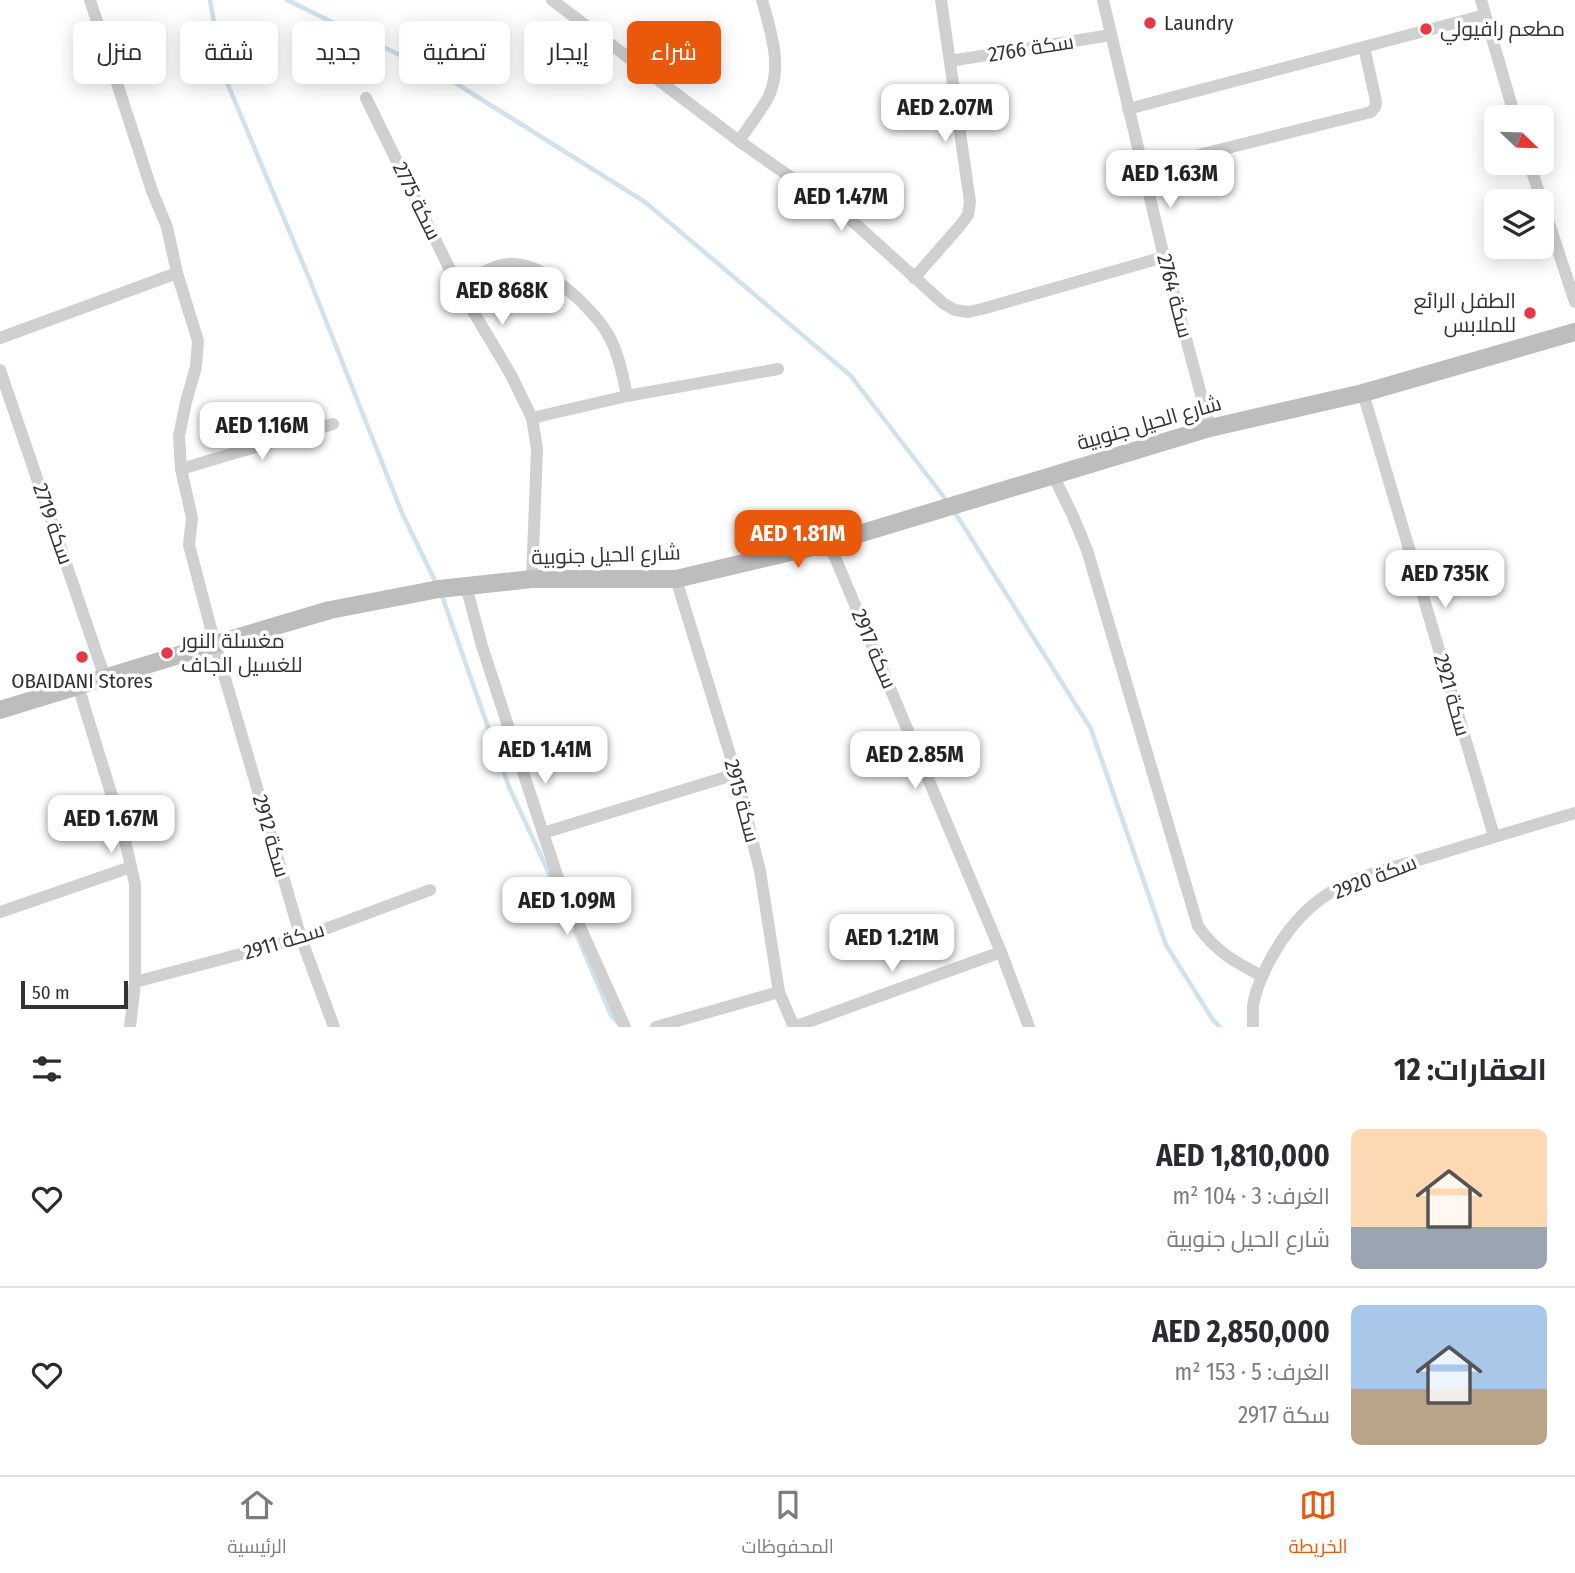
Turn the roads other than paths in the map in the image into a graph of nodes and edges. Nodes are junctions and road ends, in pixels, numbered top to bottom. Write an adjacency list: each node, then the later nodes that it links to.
1 (90, 0): 18 (street, سكة 2912)
2 (552, 0): 14 (street)
3 (762, 0): 14 (street)
4 (942, 0): 10 (street)
5 (1103, 0): 8 (street, سكة 2764)
6 (1481, 0): 7 (street)
7 (1485, 15): 9 (street); 12 (street)
8 (1111, 34): 10 (street, سكة 2766); 13 (street, سكة 2764)
9 (1364, 47): 13 (street); 15 (street)
10 (950, 61): 19 (street)
11 (366, 98): 20 (street, سكة 2775)
12 (1511, 105)
13 (1128, 109): 15 (street, سكة 2764)
14 (739, 141): 19 (street)
15 (1143, 169): 17 (street, سكة 2764)
16 (1554, 238): 21 (street)
17 (1164, 257): 19 (street); 30 (street, سكة 2764)
18 (177, 273): 23 (street); 31 (street, سكة 2912)
19 (914, 278)
20 (458, 286): 27 (street); 28 (street, سكة 2775)
21 (1575, 302)
22 (1575, 332): 26 (street, شارع الحيل جنوبية)
23 (0, 338)
24 (778, 369): 27 (street)
25 (0, 370): 38 (street, سكة 2719)
26 (1363, 393): 30 (street, شارع الحيل جنوبية); 44 (street, سكة 2921)
27 (627, 396): 28 (street)
28 (532, 418): 34 (street, سكة 2775)
29 (333, 424): 31 (street)
30 (1210, 428): 32 (street, شارع الحيل جنوبية)
31 (181, 469): 37 (street, سكة 2912)
32 (1053, 475): 33 (street, شارع الحيل جنوبية); 50 (street)
33 (829, 543): 35 (street, شارع الحيل جنوبية); 49 (street, سكة 2917)
34 (532, 579): 35 (street, شارع الحيل جنوبية); 36 (street, شارع الحيل جنوبية)
35 (676, 579): 41 (street, سكة 2915)
36 (466, 586): 37 (street, شارع الحيل جنوبية); 43 (street)
37 (215, 644): 38 (street, شارع الحيل جنوبية); 48 (street, سكة 2912)
38 (105, 678): 39 (street, شارع الحيل جنوبية)
39 (78, 686): 40 (street, شارع الحيل جنوبية); 45 (street)
40 (0, 710)
41 (736, 774): 43 (street); 52 (street, سكة 2915)
42 (1575, 813): 44 (street, سكة 2920)
43 (543, 833): 55 (street)
44 (1494, 836): 50 (street, سكة 2920)
45 (131, 867): 47 (street); 51 (street)
46 (430, 890): 48 (street, سكة 2911)
47 (0, 912)
48 (301, 938): 51 (street, سكة 2911); 54 (street, سكة 2912)
49 (1001, 952): 57 (street); 58 (street, سكة 2917)
50 (1262, 976): 59 (street, سكة 2920)
51 (135, 982): 53 (street)
52 (779, 992): 56 (street); 57 (street, سكة 2915)
53 (131, 1027)
54 (334, 1027)
55 (625, 1027)
56 (656, 1027)
57 (794, 1027)
58 (1029, 1027)
59 (1254, 1027)

